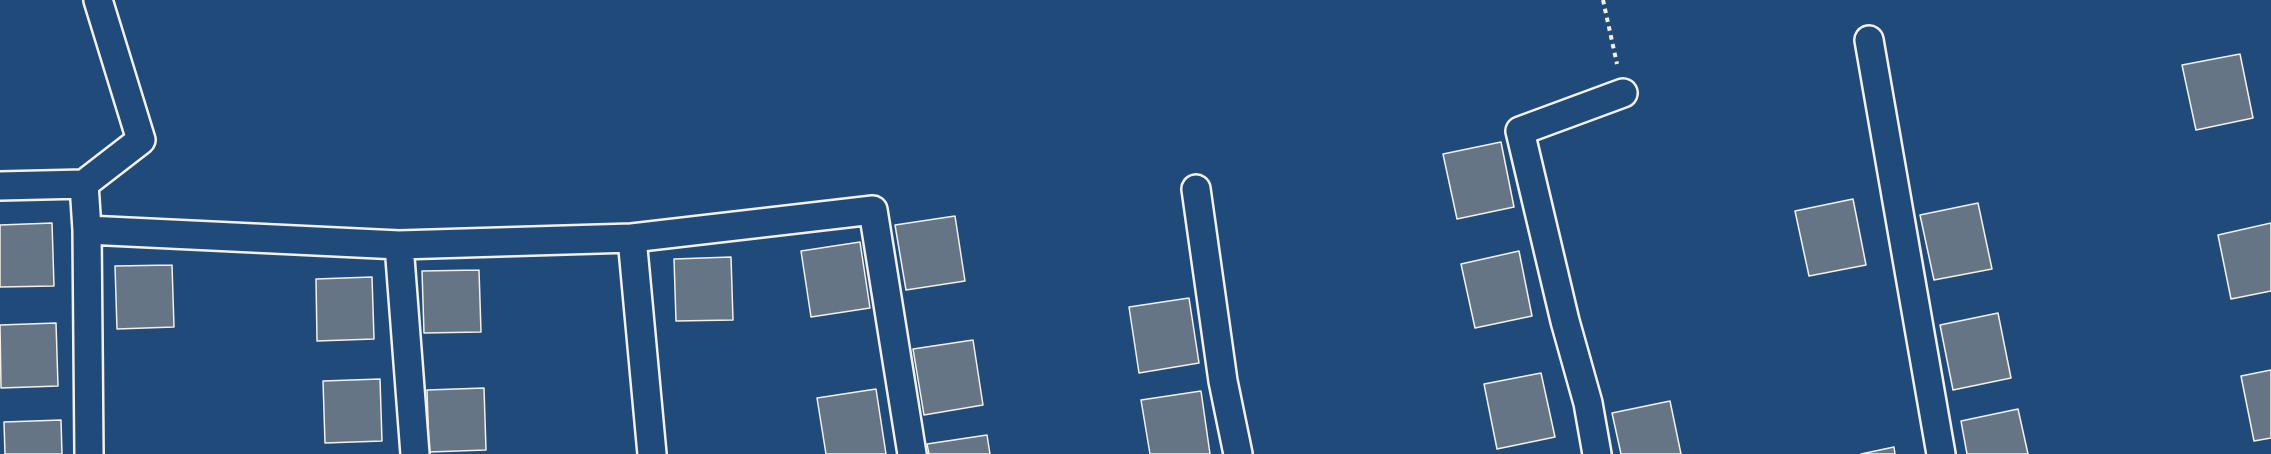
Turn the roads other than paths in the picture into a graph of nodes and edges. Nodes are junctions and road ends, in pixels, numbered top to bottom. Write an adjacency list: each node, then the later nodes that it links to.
1 (98, 0): 4 (street)
2 (1869, 40): 16 (street)
3 (1623, 93): 15 (street)
4 (84, 184): 5 (street); 7 (street)
5 (0, 186)
6 (1196, 189): 14 (street)
7 (87, 230): 9 (street); 10 (street)
8 (633, 238): 9 (street); 12 (street); 13 (street)
9 (399, 245): 11 (street)
10 (89, 454)
11 (415, 454)
12 (652, 454)
13 (912, 454)
14 (1238, 454)
15 (1597, 454)
16 (1941, 454)

